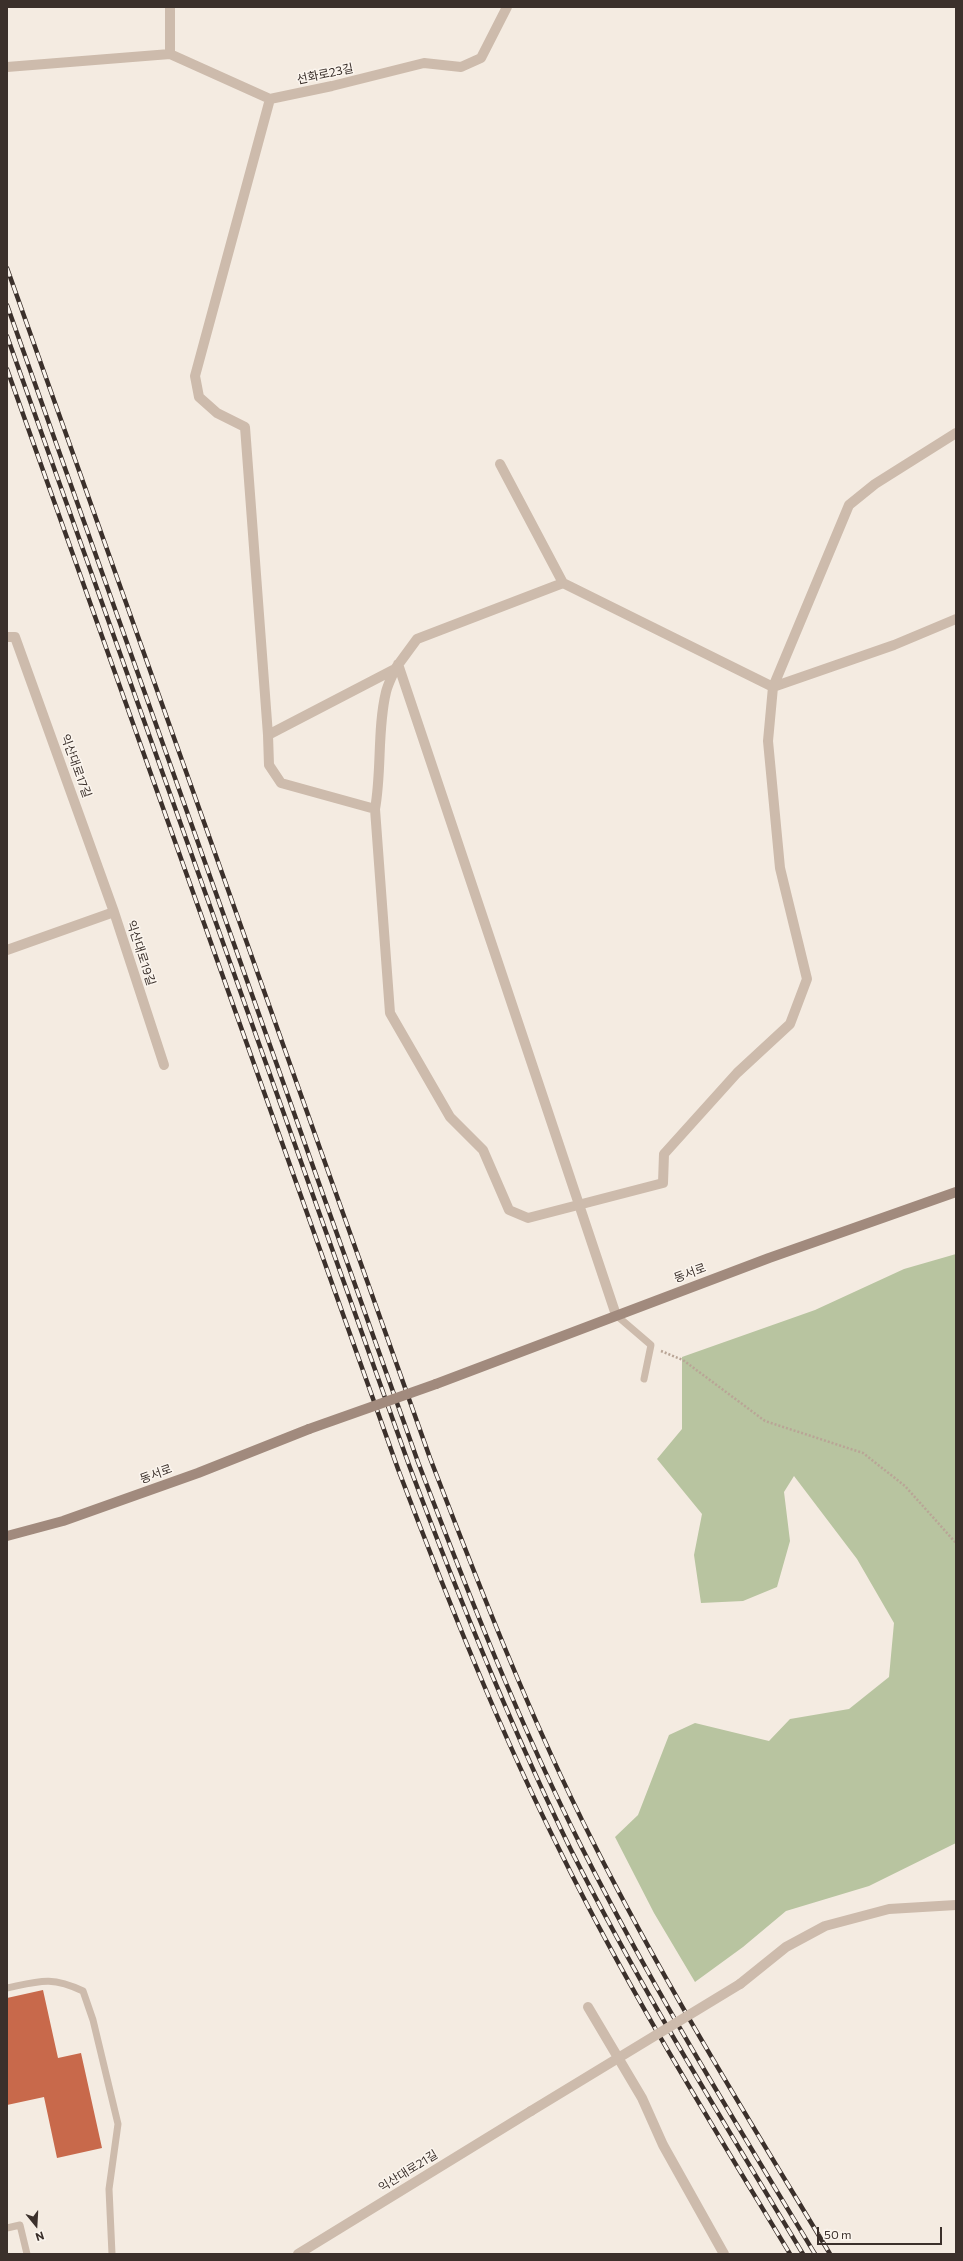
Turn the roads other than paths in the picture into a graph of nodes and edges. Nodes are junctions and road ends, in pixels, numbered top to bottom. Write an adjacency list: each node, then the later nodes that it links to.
1 (170, 7): 3 (street)
2 (507, 7): 5 (street, 선화로23길)
3 (170, 54): 4 (street); 5 (street)
4 (7, 68)
5 (270, 99): 13 (street)
6 (956, 433): 12 (street)
7 (500, 464): 8 (street)
8 (564, 583): 11 (street); 12 (street)
9 (956, 619): 12 (street)
10 (7, 637): 15 (street, 익산대로17길)
11 (396, 667): 13 (street); 14 (street); 19 (street)
12 (773, 687): 19 (street)
13 (268, 736): 14 (street)
14 (375, 809): 19 (street)
15 (114, 912): 16 (street, 익산대로19길); 17 (street, 익산대로19길)
16 (7, 950)
17 (164, 1065)
18 (956, 1192): 20 (street, 동서로)
19 (580, 1205): 20 (street)
20 (616, 1315): 21 (lane); 22 (street, 동서로, bridge)
21 (644, 1379)
22 (8, 1534)
23 (956, 1905): 29 (street, 익산대로21길, bridge)
24 (7, 1988): 28 (lane)
25 (588, 2007): 30 (street)
26 (7, 2228): 27 (lane)
27 (27, 2254)
28 (112, 2254)
29 (298, 2254)
30 (724, 2254)

